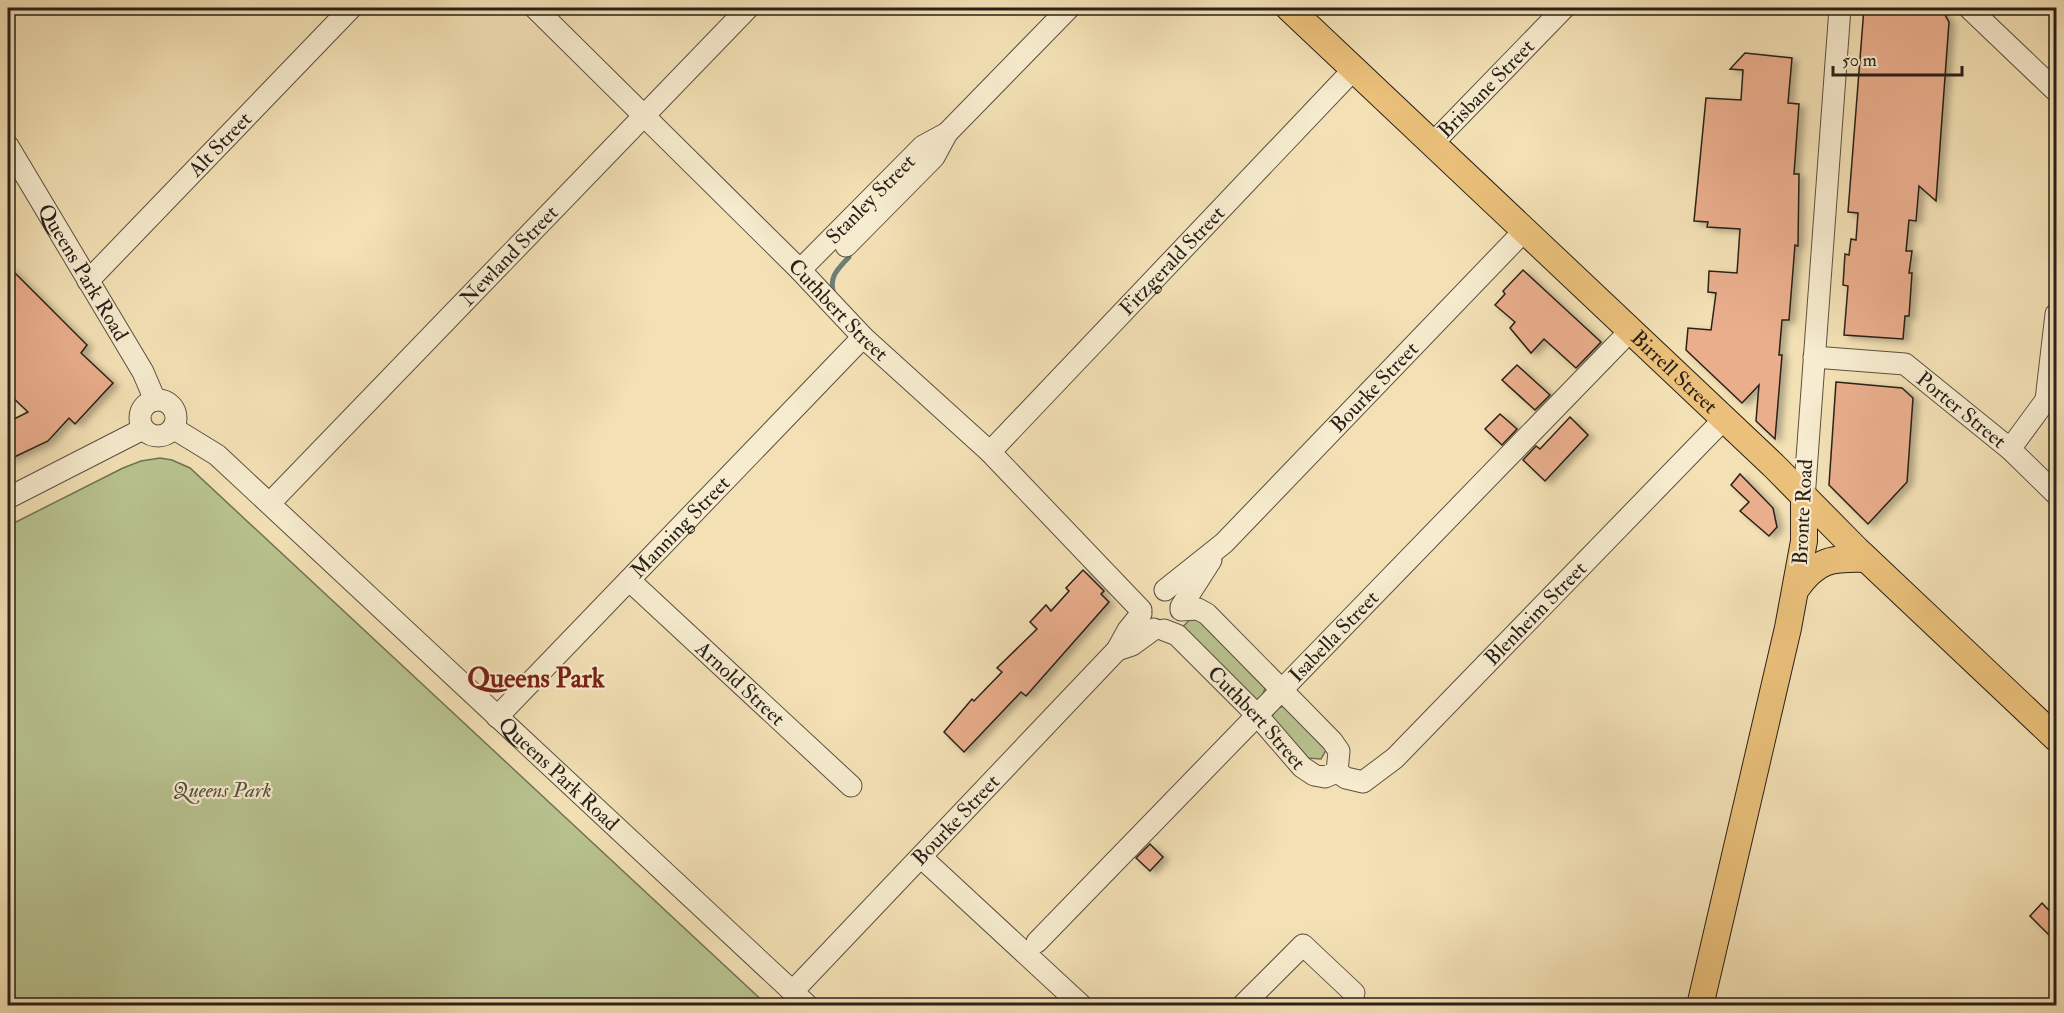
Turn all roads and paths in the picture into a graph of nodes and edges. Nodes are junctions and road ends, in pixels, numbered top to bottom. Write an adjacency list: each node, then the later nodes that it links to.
1 (351, 8): 18 (street, Alt Street)
2 (535, 8): 11 (street, Cuthbert Street)
3 (748, 8): 11 (street, Newland Street)
4 (1069, 8): 12 (street, Stanley Street)
5 (1291, 8): 9 (main road, Birrell Street)
6 (1564, 8): 13 (street, Brisbane Street)
7 (1840, 8): 22 (street, Bronte Road)
8 (1969, 8): 10 (street)
9 (1354, 69): 13 (main road, Birrell Street); 28 (street, Fitzgerald Street)
10 (2056, 91)
11 (644, 116): 17 (street, Cuthbert Street); 32 (street, Newland Street)
12 (947, 133): 16 (street, Stanley Street); 17 (street, Stanley Street)
13 (1433, 143): 15 (main road, Birrell Street)
14 (8, 146): 18 (street, Queens Park Road)
15 (1525, 230): 20 (main road, Birrell Street); 33 (street, Bourke Street)
16 (846, 246)
17 (800, 270): 21 (street, Cuthbert Street)
18 (88, 281): 23 (street, Queens Park Road)
19 (2056, 314): 27 (street)
20 (1630, 330): 24 (main road, Birrell Street); 40 (street, Isabella Street)
21 (863, 337): 28 (street, Cuthbert Street); 35 (street, Manning Street)
22 (1814, 357): 27 (street, Porter Street); 31 (street, Bronte Road)
23 (154, 400): 25 (street); 26 (street)
24 (1724, 419): 31 (main road, Birrell Street); 44 (street, Blenheim Street)
25 (173, 428): 26 (street); 32 (street, Queens Park Road)
26 (143, 429): 30 (street)
27 (2010, 448): 29 (street, Porter Street)
28 (990, 452): 39 (street, Cuthbert Street)
29 (2056, 494)
30 (8, 498)
31 (1804, 499): 34 (main road, Birrell Street); 36 (main road, Bronte Road)
32 (270, 503): 42 (street, Queens Park Road)
33 (1224, 543): 37 (street, Bourke Street); 38 (street, Bourke Street)
34 (1866, 559): 36 (main road); 43 (main road, Birrell Street)
35 (629, 579): 42 (street, Manning Street); 45 (street, Arnold Street)
36 (1796, 589): 52 (main road, Bronte Road)
37 (1165, 590): 38 (street); 39 (street)
38 (1181, 608): 39 (street); 40 (street, Cuthbert Street)
39 (1150, 621): 41 (street, Cuthbert Street); 46 (street, Bourke Street)
40 (1282, 689): 41 (street, Isabella Street); 44 (street, Cuthbert Street)
41 (1257, 715): 44 (street, Cuthbert Street); 47 (street, Isabella Street)
42 (497, 717): 49 (street, Queens Park Road)
43 (2056, 738)
44 (1337, 772)
45 (851, 786)
46 (921, 857): 49 (street, Bourke Street); 50 (street)
47 (1037, 942)
48 (1354, 993): 51 (street)
49 (800, 998)
50 (1082, 1005)
51 (1242, 1005)
52 (1700, 1005)

